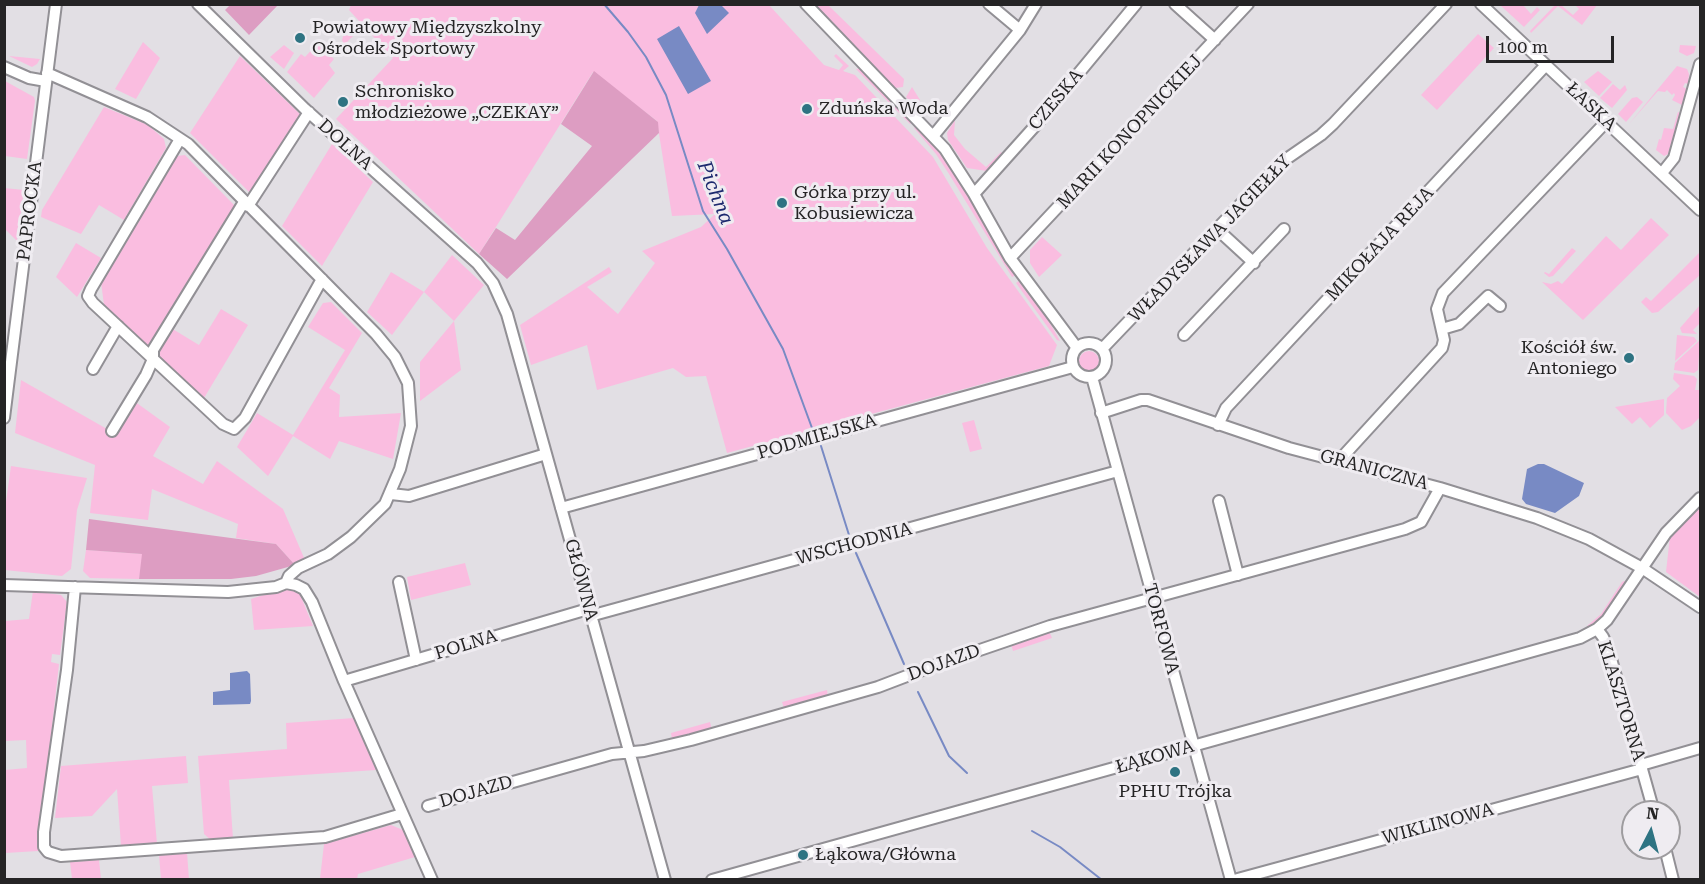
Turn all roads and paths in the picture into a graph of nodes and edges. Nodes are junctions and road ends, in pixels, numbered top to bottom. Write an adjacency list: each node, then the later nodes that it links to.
1 (56, 4): 16 (street, PAPROCKA)
2 (198, 4): 17 (street, DOLNA)
3 (806, 4): 19 (street)
4 (989, 4): 11 (street)
5 (1036, 4): 11 (street)
6 (1136, 4): 22 (street, CZESKA)
7 (1175, 4): 12 (street)
8 (1248, 4): 12 (street, MARII KONOPNICKIEJ)
9 (1446, 4): 25 (street, WŁADYSŁAWA JAGIEŁŁY)
10 (1481, 4): 13 (street, ŁASKA)
11 (1020, 30): 19 (street)
12 (1215, 40): 27 (street, MARII KONOPNICKIEJ)
13 (1546, 65): 18 (street, ŁASKA); 45 (street, MIKOŁAJA REJA)
14 (1700, 65): 21 (street)
15 (4, 67): 16 (street)
16 (47, 77): 20 (street); 33 (street, PAPROCKA)
17 (309, 112): 23 (street); 30 (street, DOLNA)
18 (1606, 122): 21 (street, ŁASKA); 35 (street)
19 (934, 135): 22 (street)
20 (180, 139): 23 (street); 34 (street)
21 (1662, 173): 24 (street, ŁASKA)
22 (974, 194): 27 (street)
23 (246, 204): 29 (street); 39 (street)
24 (1701, 210)
25 (1217, 229): 28 (street); 38 (street, WŁADYSŁAWA JAGIEŁŁY)
26 (1284, 229): 28 (street)
27 (1010, 258): 37 (street)
28 (1254, 263): 36 (street)
29 (322, 279): 39 (street); 51 (street)
30 (493, 283): 47 (street, GŁÓWNA)
31 (1500, 306): 35 (street)
32 (4, 324): 33 (street)
33 (16, 326): 44 (street, PAPROCKA)
34 (118, 326): 39 (street); 41 (street)
35 (1442, 329): 48 (street)
36 (1184, 335)
37 (1077, 348): 38 (street); 40 (street)
38 (1102, 349): 42 (street)
39 (153, 359): 46 (street)
40 (1074, 367): 42 (street); 54 (street, PODMIEJSKA)
41 (93, 369)
42 (1092, 377): 43 (street, TORFOWA)
43 (1101, 413): 45 (street, GRANICZNA); 49 (street, TORFOWA)
44 (4, 418)
45 (1218, 425): 48 (street, GRANICZNA)
46 (112, 431)
47 (546, 454): 51 (street); 54 (street, GŁÓWNA)
48 (1340, 462): 50 (street, GRANICZNA)
49 (1118, 471): 61 (street, TORFOWA); 63 (street, WSCHODNIA)
50 (1440, 488): 55 (street, GRANICZNA); 56 (street, DOJAZD)
51 (391, 494): 58 (street)
52 (1701, 498): 55 (street, KLASZTORNA)
53 (1219, 501): 56 (street)
54 (561, 508): 63 (street, GŁÓWNA)
55 (1642, 568): 62 (street, GRANICZNA); 64 (street, KLASZTORNA)
56 (1238, 575): 61 (street, DOJAZD)
57 (399, 582): 65 (street)
58 (286, 584): 60 (street); 66 (street)
59 (4, 585): 60 (street)
60 (75, 587): 73 (street)
61 (1152, 598): 67 (street, TORFOWA); 69 (street, DOJAZD)
62 (1701, 607)
63 (589, 613): 65 (street, POLNA); 69 (street, GŁÓWNA)
64 (1597, 629): 67 (street, ŁĄKOWA); 70 (street, KLASZTORNA)
65 (416, 660): 66 (street, POLNA)
66 (344, 681): 73 (street)
67 (1193, 747): 77 (street, ŁĄKOWA); 78 (street, TORFOWA)
68 (1701, 748): 70 (street, WIKLINOWA)
69 (629, 752): 72 (street, DOJAZD); 76 (street, GŁÓWNA)
70 (1642, 767): 71 (street, KLASZTORNA); 78 (street, WIKLINOWA)
71 (1651, 800)
72 (428, 806)
73 (402, 814): 75 (street)
74 (1668, 860): 79 (street)
75 (432, 879)
76 (665, 879)
77 (711, 879)
78 (1233, 879)
79 (1673, 879)

